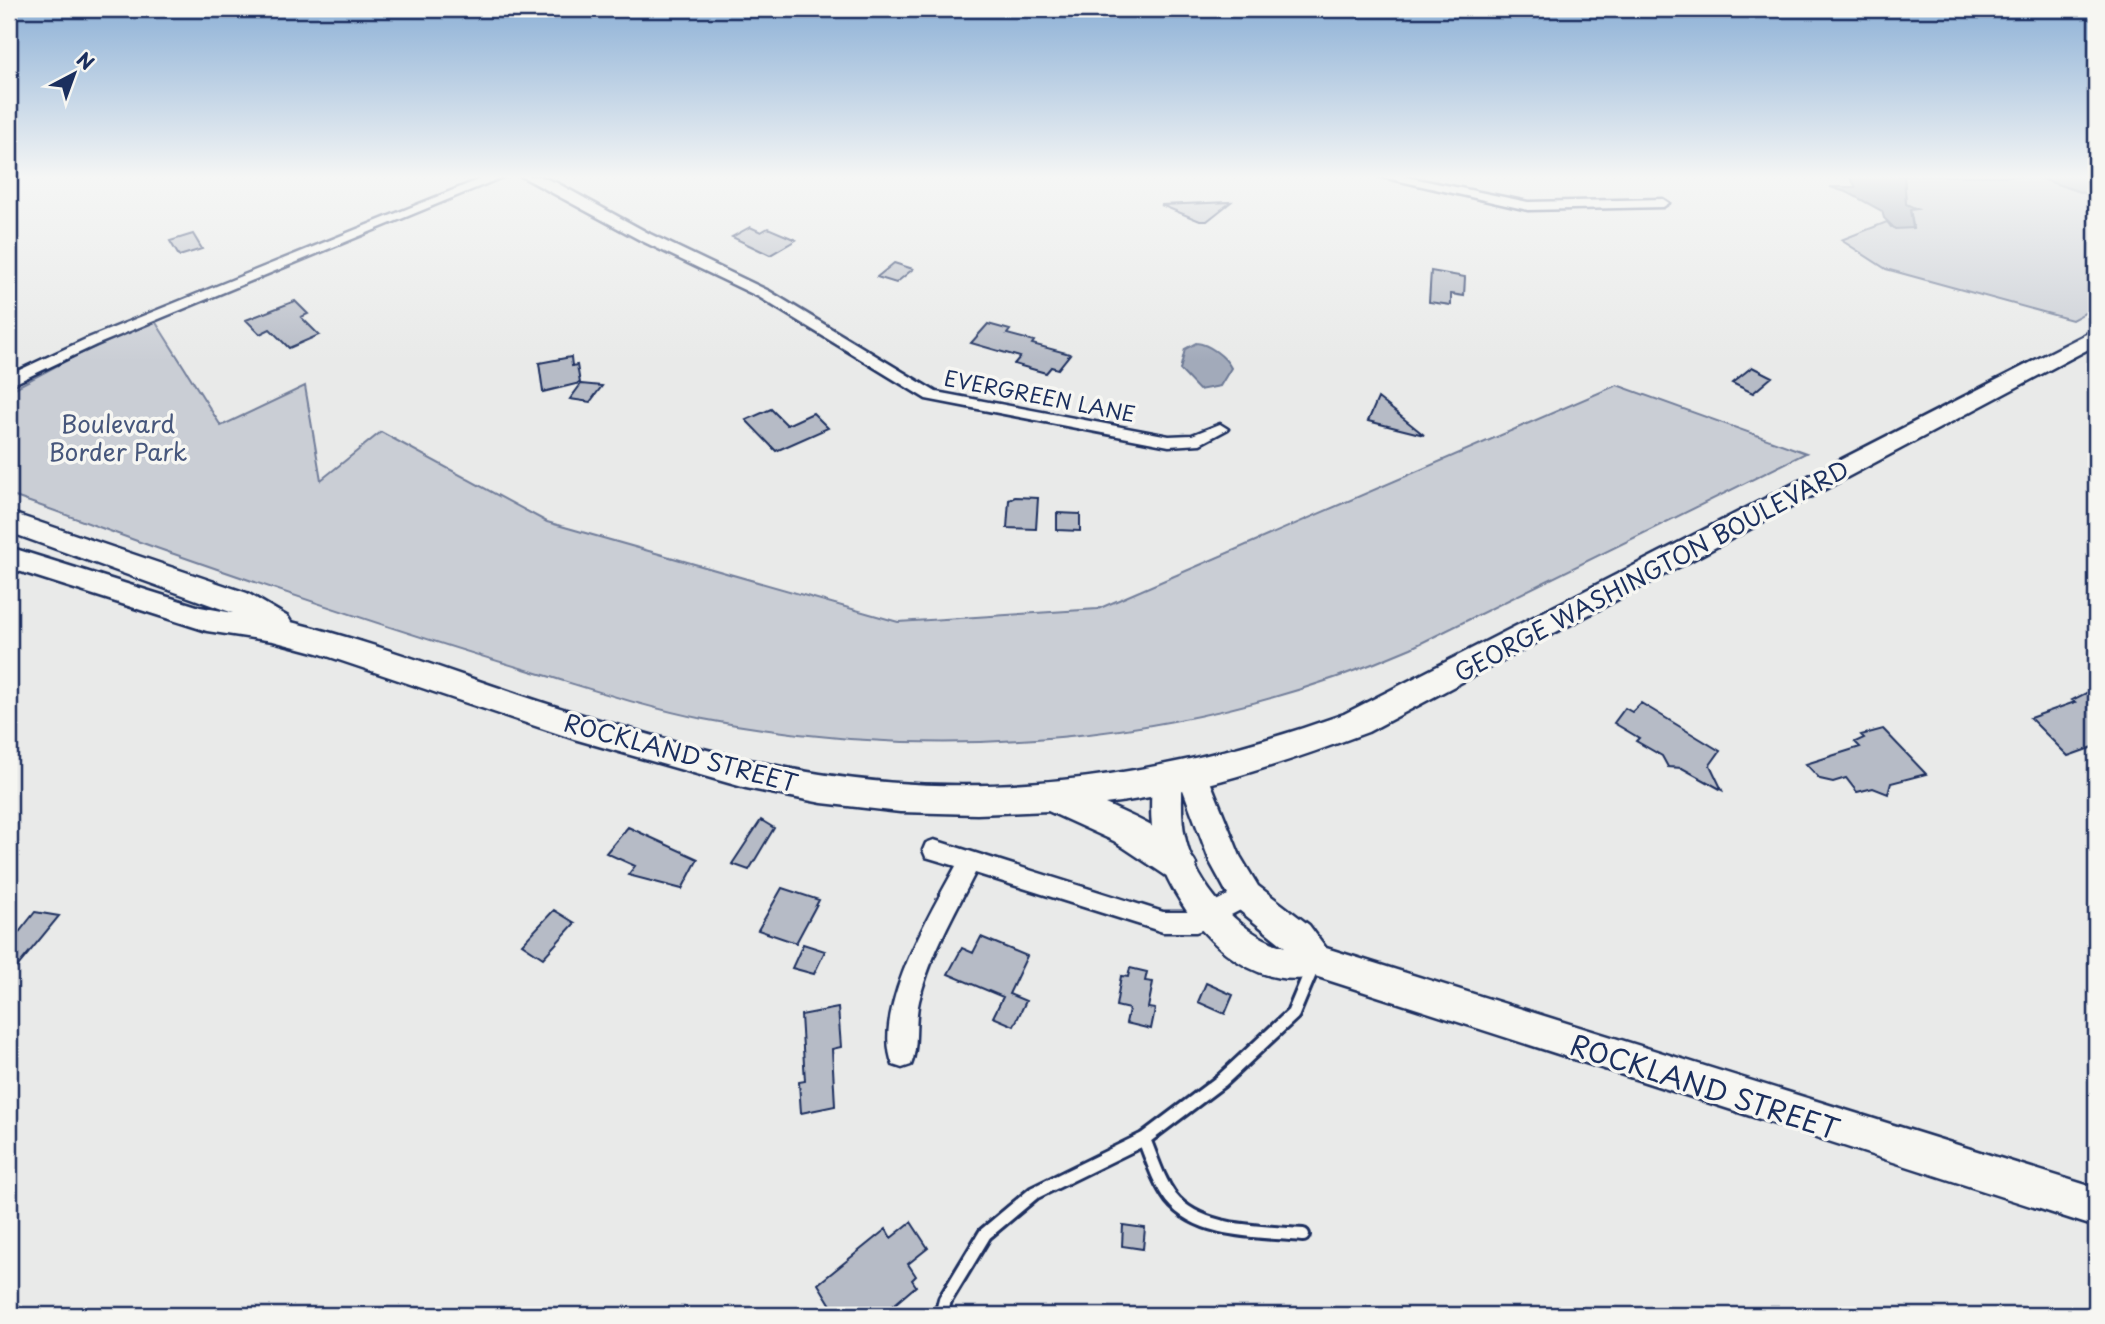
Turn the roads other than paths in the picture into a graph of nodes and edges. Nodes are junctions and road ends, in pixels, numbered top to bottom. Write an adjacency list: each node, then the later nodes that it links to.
1 (347, 238): 4 (street)
2 (647, 238): 5 (street, EVERGREEN LANE)
3 (2096, 336): 9 (main road, GEORGE WASHINGTON BOULEVARD)
4 (9, 381)
5 (1220, 429)
6 (9, 522): 8 (main road, ROCKLAND STREET)
7 (9, 557): 8 (main road, ROCKLAND STREET)
8 (290, 633): 10 (main road, ROCKLAND STREET)
9 (1180, 778): 10 (main road, ROCKLAND STREET); 13 (main road, ROCKLAND STREET); 14 (main road)
10 (1051, 797): 13 (main road)
11 (934, 850): 12 (street)
12 (970, 861): 15 (street); 17 (street)
13 (1178, 864): 15 (main road, ROCKLAND STREET)
14 (1246, 896): 15 (street); 16 (main road)
15 (1212, 917): 16 (main road, ROCKLAND STREET)
16 (1315, 960): 18 (lane); 19 (main road, ROCKLAND STREET)
17 (902, 1056)
18 (1144, 1139): 20 (lane); 21 (lane)
19 (2096, 1208)
20 (1303, 1235)
21 (941, 1315)

